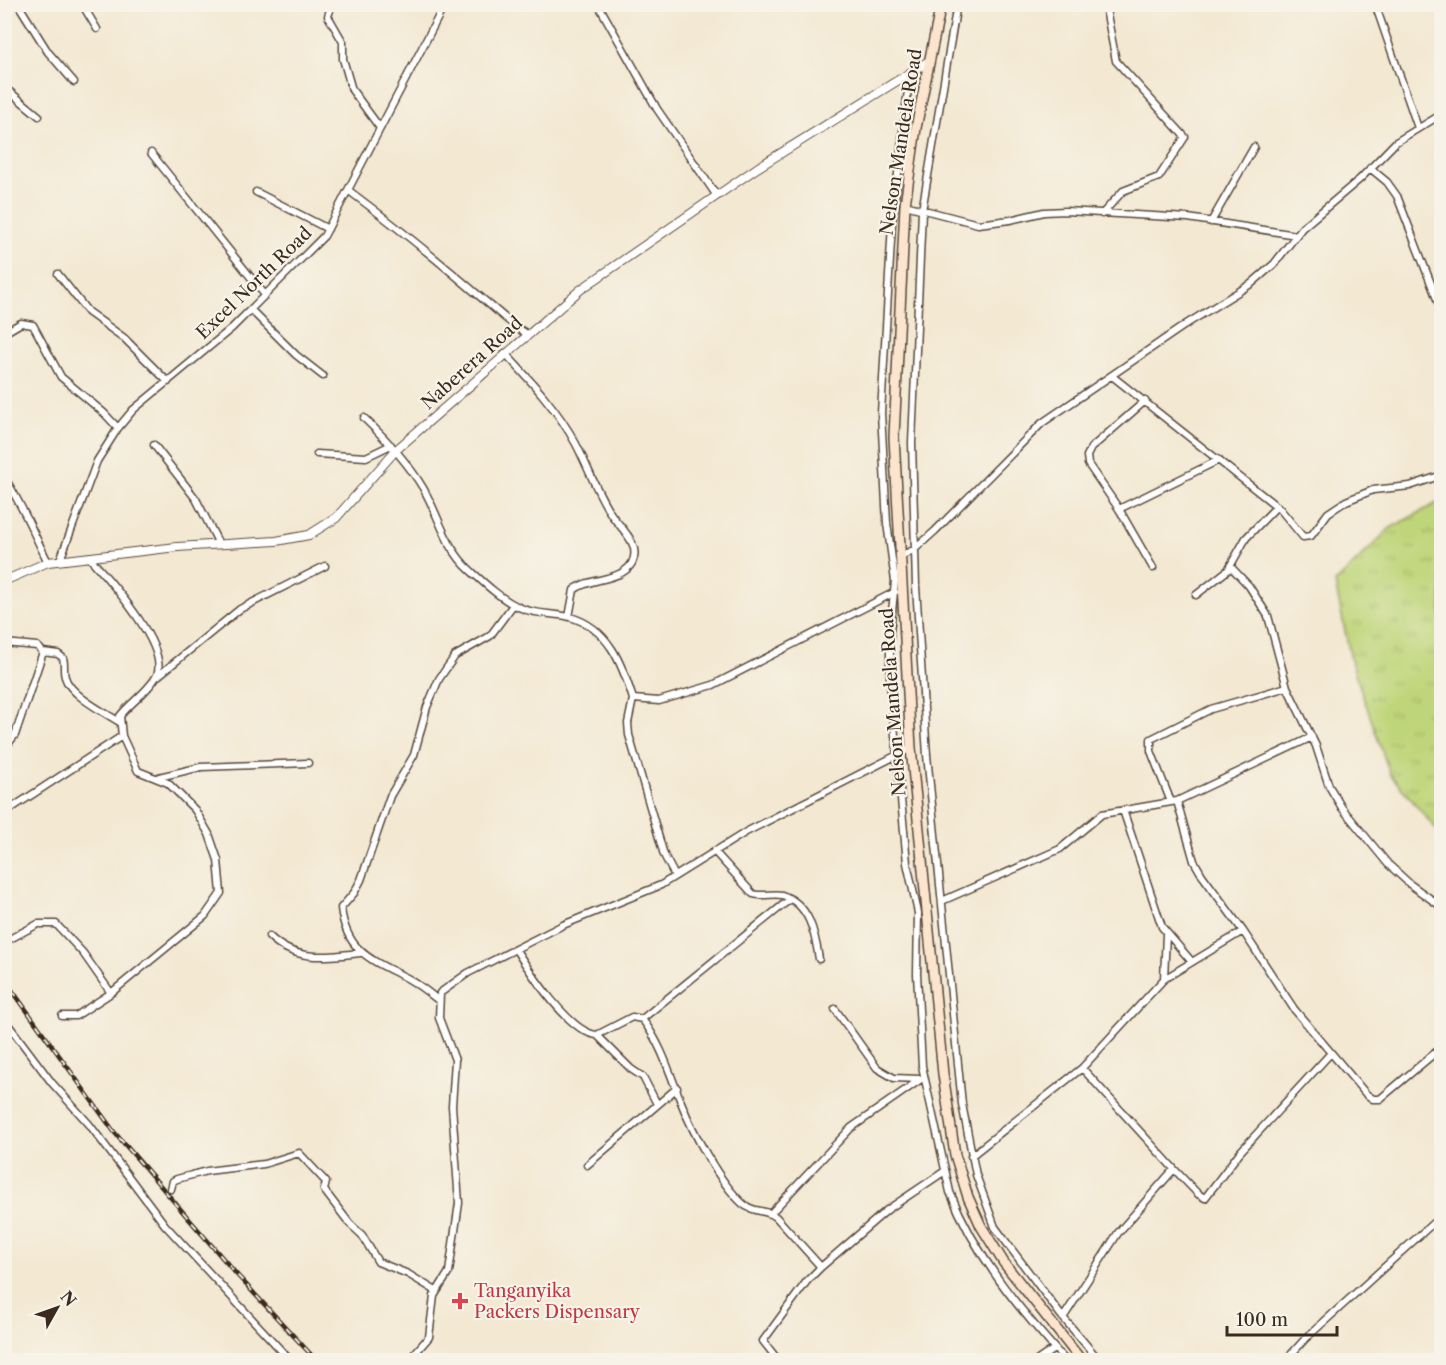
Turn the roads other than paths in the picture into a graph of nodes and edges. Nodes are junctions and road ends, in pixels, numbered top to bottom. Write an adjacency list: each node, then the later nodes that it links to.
1 (18, 4): 13 (street)
2 (82, 4): 10 (street)
3 (332, 4): 17 (street)
4 (445, 4): 17 (street, Excel North Road)
5 (598, 4): 24 (street)
6 (941, 4): 11 (main road, Nelson Mandela Road)
7 (957, 4): 26 (street)
8 (1104, 4): 27 (street)
9 (1375, 4): 18 (street)
10 (97, 29)
11 (929, 61): 12 (street, Naberera Road); 25 (main road, Nelson Mandela Road)
12 (910, 73): 24 (street, Naberera Road); 62 (street)
13 (74, 82)
14 (4, 87): 16 (street)
15 (1442, 114): 18 (street)
16 (39, 116)
17 (380, 128): 22 (street, Excel North Road)
18 (1418, 128): 21 (street)
19 (1254, 147): 28 (street)
20 (152, 153): 32 (street)
21 (1370, 168): 30 (street); 34 (street)
22 (348, 190): 29 (street, Excel North Road); 36 (street)
23 (256, 192): 29 (street)
24 (717, 196): 36 (street, Naberera Road)
25 (905, 205): 26 (street); 54 (main road, Nelson Mandela Road)
26 (922, 212): 27 (street); 53 (street)
27 (1102, 214): 28 (street)
28 (1211, 222): 30 (street)
29 (328, 229): 32 (street, Excel North Road)
30 (1296, 235): 39 (street)
31 (58, 274): 40 (street)
32 (266, 295): 33 (street, Excel North Road)
33 (250, 310): 38 (street); 40 (street, Excel North Road)
34 (1442, 312)
35 (4, 333): 43 (street)
36 (527, 334): 37 (street, Naberera Road)
37 (505, 353): 45 (street, Naberera Road); 65 (street)
38 (323, 376)
39 (1112, 376): 41 (street); 53 (street)
40 (168, 382): 43 (street, Excel North Road)
41 (1145, 401): 47 (street); 51 (street)
42 (364, 418): 45 (street)
43 (118, 428): 56 (street, Excel North Road)
44 (154, 445): 52 (street)
45 (394, 448): 46 (street); 52 (street, Naberera Road); 64 (street)
46 (317, 454)
47 (1219, 460): 50 (street); 51 (street)
48 (1442, 475): 50 (street)
49 (4, 477): 57 (street)
50 (1277, 506): 59 (street)
51 (1119, 509): 60 (street)
52 (219, 544): 55 (street, Naberera Road)
53 (915, 549): 54 (street); 85 (street)
54 (901, 556): 74 (main road, Nelson Mandela Road)
55 (89, 557): 56 (street, Naberera Road); 68 (street)
56 (60, 560): 57 (street, Naberera Road)
57 (48, 562): 61 (street, Naberera Road)
58 (325, 566): 68 (street)
59 (1230, 566): 63 (street); 69 (street)
60 (1153, 568)
61 (4, 581)
62 (895, 592): 70 (street); 76 (street)
63 (1196, 596)
64 (513, 605): 65 (street); 92 (street)
65 (569, 617): 70 (street)
66 (4, 643): 67 (street)
67 (43, 652): 71 (street); 75 (street)
68 (155, 679): 71 (street)
69 (1287, 687): 73 (street); 79 (street)
70 (633, 699): 83 (street)
71 (118, 721): 72 (street)
72 (122, 736): 78 (street); 81 (street)
73 (1312, 738): 79 (street); 86 (street)
74 (911, 748): 76 (street); 125 (main road, Nelson Mandela Road)
75 (4, 749)
76 (896, 757): 82 (street); 106 (street)
77 (308, 763): 78 (street)
78 (159, 777): 96 (street)
79 (1174, 801): 80 (street); 87 (street)
80 (1122, 810): 85 (street); 88 (street)
81 (4, 813)
82 (714, 851): 83 (street); 84 (street)
83 (675, 876): 91 (street)
84 (789, 900): 93 (street); 101 (street)
85 (942, 901): 109 (street)
86 (1442, 907)
87 (1243, 931): 94 (street); 104 (street)
88 (1166, 934): 94 (street); 95 (street)
89 (269, 936): 92 (street)
90 (6, 941): 96 (street)
91 (516, 950): 97 (street); 102 (street)
92 (360, 953): 97 (street)
93 (819, 959)
94 (1192, 962): 95 (street)
95 (1164, 979): 105 (street)
96 (111, 993): 99 (street)
97 (438, 1000): 117 (street)
98 (835, 1010): 106 (street)
99 (62, 1016)
100 (4, 1019): 120 (street)
101 (642, 1020): 102 (street); 107 (street)
102 (597, 1035): 108 (street)
103 (1442, 1047): 104 (street)
104 (1330, 1054): 111 (street)
105 (1082, 1068): 109 (street); 111 (street)
106 (921, 1078): 112 (street); 114 (street)
107 (676, 1088): 108 (street); 114 (street)
108 (657, 1104): 110 (street)
109 (971, 1156): 118 (street)
110 (587, 1165)
111 (1174, 1169): 118 (street)
112 (945, 1171): 116 (street); 119 (street)
113 (171, 1189): 117 (street)
114 (771, 1213): 116 (street)
115 (1442, 1215): 127 (street)
116 (821, 1267): 122 (street)
117 (436, 1291): 121 (street)
118 (1063, 1318): 126 (street)
119 (1054, 1349): 123 (street); 124 (street)
120 (290, 1360)
121 (409, 1360)
122 (778, 1360)
123 (1038, 1360)
124 (1065, 1360)
125 (1081, 1360)
126 (1099, 1360)
127 (1286, 1360)

